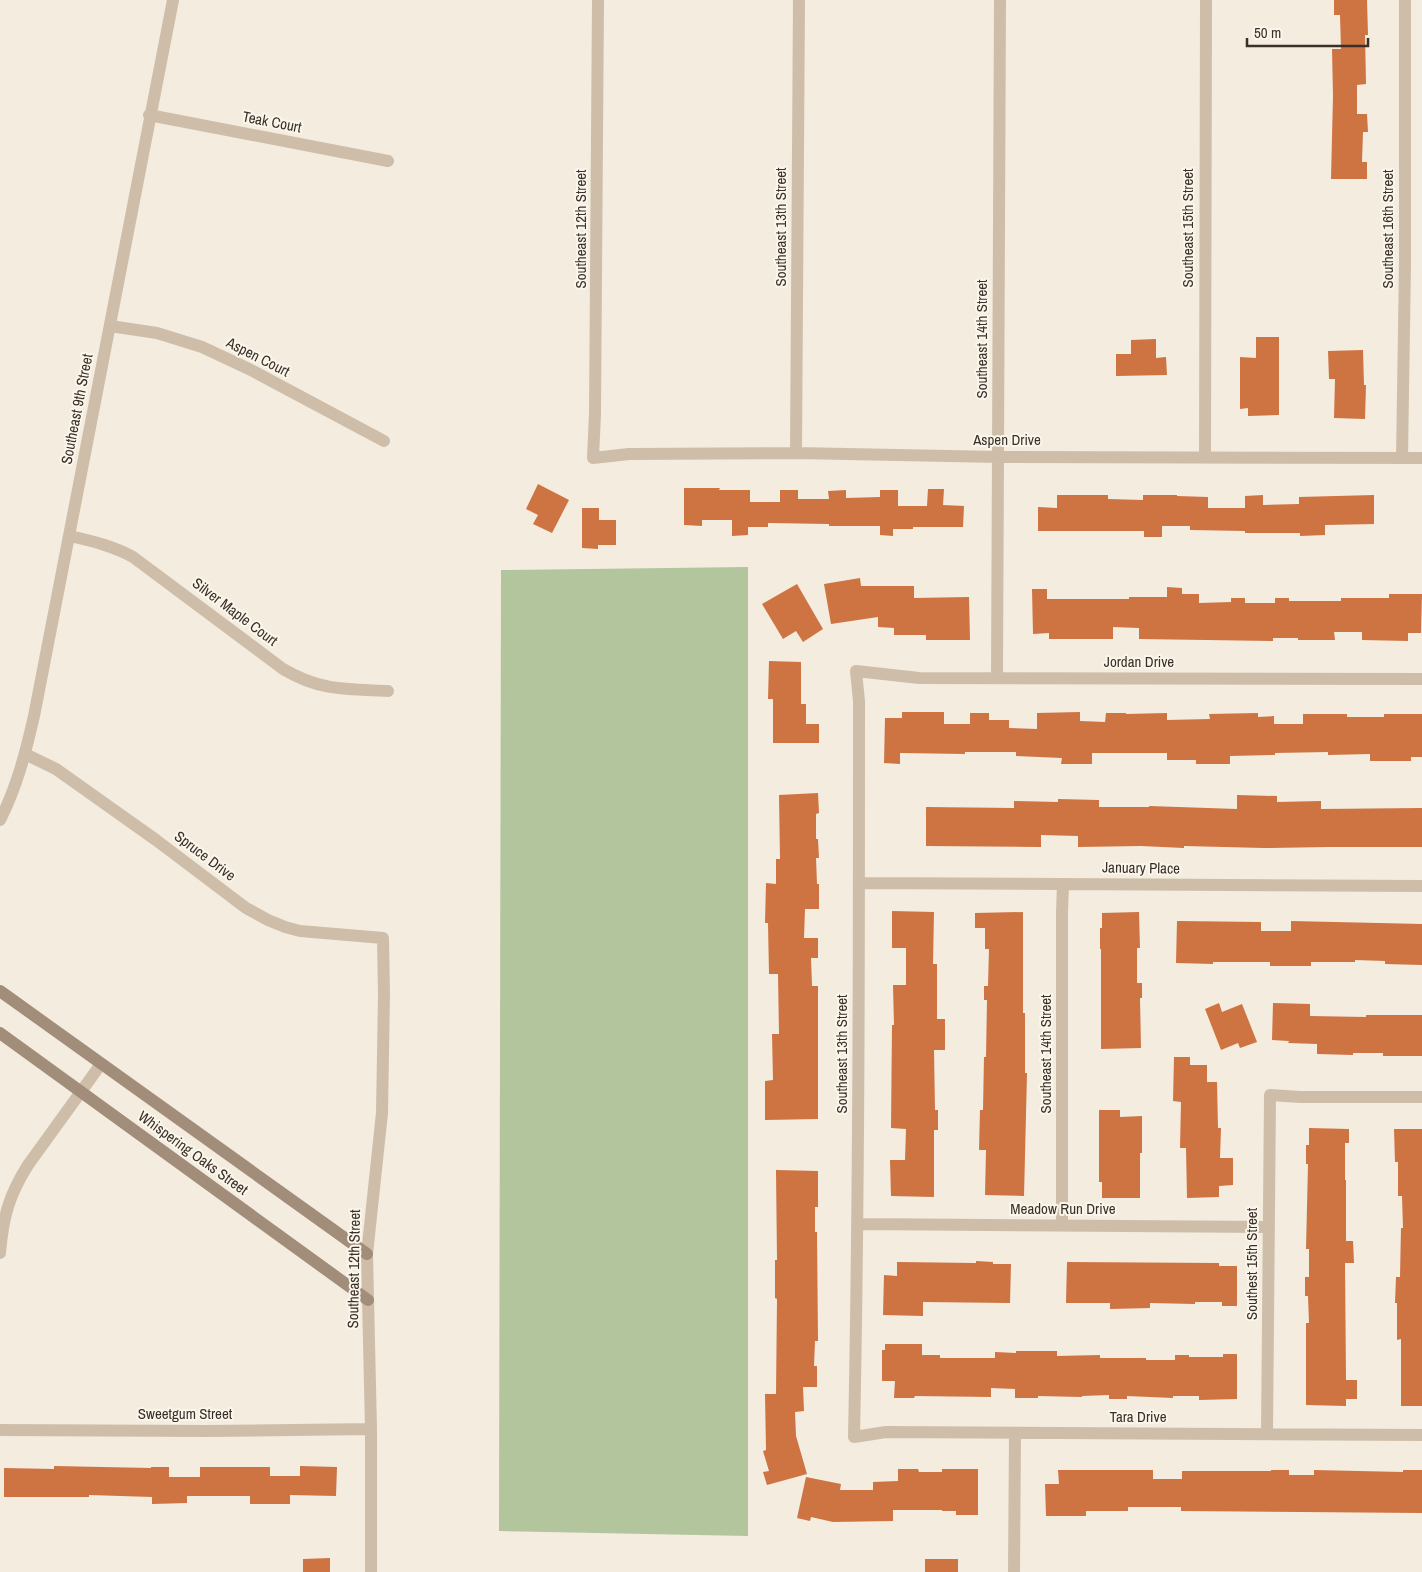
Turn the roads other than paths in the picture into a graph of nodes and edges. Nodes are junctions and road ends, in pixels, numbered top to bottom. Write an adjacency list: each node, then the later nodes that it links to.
1 (173, 0): 7 (street, Southeast 9th Street)
2 (598, 0): 14 (street, Southeast 12th Street)
3 (799, 0): 11 (street, Southeast 13th Street)
4 (1000, 0): 12 (street, Southeast 14th Street)
5 (1206, 0): 13 (street, Southeast 15th Street)
6 (1405, 0): 15 (street, Southeast 16th Street)
7 (150, 115): 8 (street, Teak Court); 9 (street, Southeast 9th Street)
8 (388, 161)
9 (110, 326): 10 (street, Aspen Court); 17 (street, Southeast 9th Street)
10 (384, 441)
11 (796, 454): 12 (street, Aspen Drive); 14 (street, Aspen Drive)
12 (999, 457): 13 (street, Aspen Drive); 19 (street, Southeast 14th Street)
13 (1205, 457): 15 (street, Aspen Drive)
14 (592, 458)
15 (1402, 458): 16 (street, Aspen Drive)
16 (1422, 458)
17 (70, 536): 21 (street, Silver Maple Court); 22 (street, Southeast 9th Street)
18 (856, 671): 19 (street, Jordan Drive); 24 (street, Southeast 13th Street)
19 (997, 678): 20 (street, Jordan Drive)
20 (1422, 679)
21 (388, 691)
22 (25, 754): 23 (street, Southeast 9th Street); 27 (street, Spruce Drive)
23 (0, 820)
24 (859, 884): 25 (street, January Place); 33 (street, Southeast 13th Street)
25 (1063, 884): 26 (street, January Place); 34 (street, Southeast 14th Street)
26 (1422, 886)
27 (383, 938): 37 (street, Southeast 12th Street)
28 (0, 990): 30 (street, Whispering Oaks Street)
29 (0, 1033): 31 (street, Whispering Oaks Street)
30 (101, 1064): 31 (street); 37 (street, Whispering Oaks Street)
31 (81, 1092): 36 (street); 38 (street, Whispering Oaks Street)
32 (1422, 1097): 35 (street, Southest 15th Street)
33 (858, 1224): 34 (street, Meadow Run Drive); 44 (street, Southeast 13th Street)
34 (1062, 1225): 35 (street, Meadow Run Drive)
35 (1268, 1227): 42 (street, Southest 15th Street)
36 (0, 1253)
37 (367, 1254): 38 (street, Southeast 12th Street)
38 (368, 1300): 39 (street, Southeast 12th Street)
39 (371, 1429): 40 (street, Sweetgum Street); 45 (street, Southeast 12th Street)
40 (0, 1430)
41 (1015, 1434): 42 (street, Tara Drive); 44 (street, Tara Drive); 46 (street)
42 (1267, 1434): 43 (street, Tara Drive)
43 (1422, 1434)
44 (854, 1437)
45 (371, 1572)
46 (1014, 1572)

